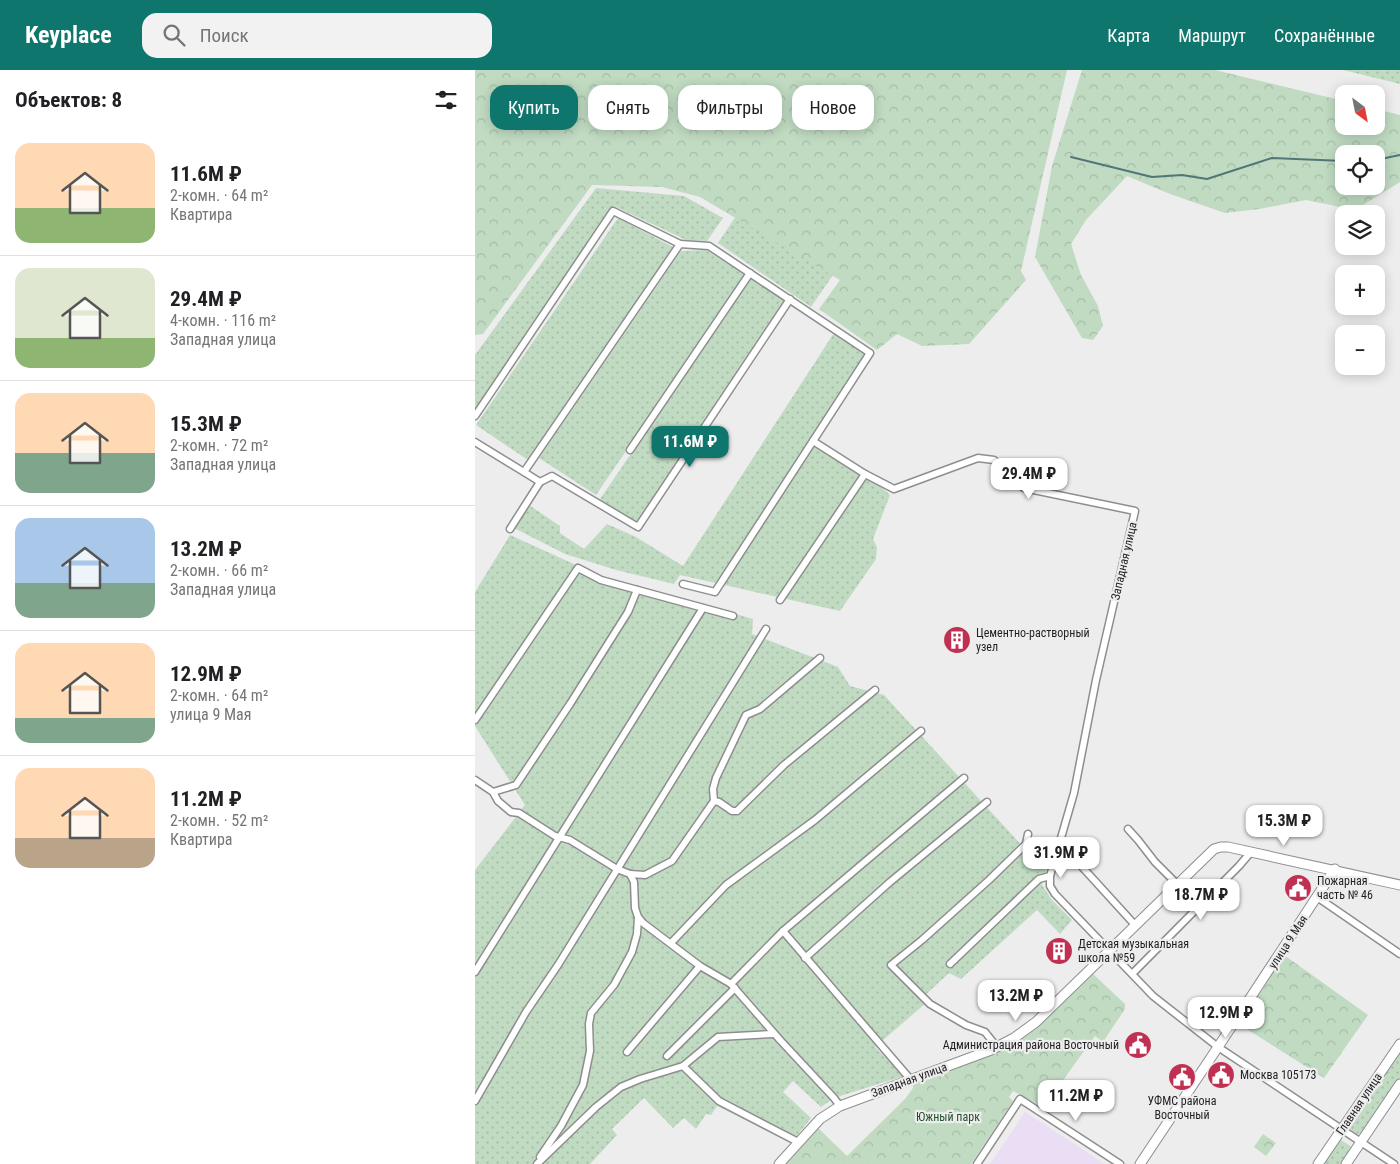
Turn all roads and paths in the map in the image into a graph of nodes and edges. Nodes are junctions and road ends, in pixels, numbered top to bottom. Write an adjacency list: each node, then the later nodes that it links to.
1 (679, 244): 2 (street); 4 (street); 8 (street)
2 (750, 273): 3 (street); 7 (street)
3 (791, 299): 5 (street); 10 (street)
4 (475, 416)
5 (813, 441): 9 (street, Западная улица); 12 (street)
6 (475, 442): 8 (street)
7 (630, 450)
8 (523, 472): 10 (street)
9 (865, 474): 14 (street); 35 (street, Западная улица)
10 (540, 482): 11 (street)
11 (510, 529)
12 (683, 584)
13 (637, 590): 15 (street); 20 (street); 24 (street)
14 (780, 600)
15 (703, 608): 16 (street); 29 (street)
16 (733, 616)
17 (766, 629): 32 (street)
18 (820, 658): 25 (street)
19 (875, 690): 25 (street)
20 (475, 720)
21 (921, 731): 42 (street)
22 (964, 778): 41 (street)
23 (475, 780): 24 (street)
24 (493, 792): 29 (street)
25 (714, 801): 34 (street)
26 (987, 802): 45 (street)
27 (1128, 829): 36 (street)
28 (1029, 834): 54 (street)
29 (560, 837): 32 (street); 48 (street)
30 (1251, 852): 33 (street, Западная улица); 36 (street, Западная улица); 49 (street)
31 (1074, 858): 40 (street)
32 (617, 869): 34 (street); 60 (street)
33 (1335, 869): 37 (street, Западная улица); 38 (street, улица 9 Мая)
34 (630, 874): 39 (street)
35 (1050, 876): 43 (street); 46 (street)
36 (1177, 884): 40 (street, Западная улица)
37 (1400, 885)
38 (1317, 897): 44 (street); 53 (street, улица 9 Мая)
39 (638, 917): 42 (street); 65 (street)
40 (1135, 926): 43 (street, Западная улица)
41 (783, 931): 45 (street); 50 (street)
42 (671, 943): 47 (street)
43 (1110, 950): 49 (street); 54 (street, Западная улица)
44 (1400, 954)
45 (805, 958): 58 (street)
46 (950, 964)
47 (700, 966): 50 (street); 55 (street)
48 (475, 972)
49 (1133, 973): 53 (street)
50 (733, 986): 51 (street); 56 (street)
51 (773, 1034): 57 (street); 61 (street)
52 (1400, 1044): 62 (street, Главная улица)
53 (1219, 1047): 62 (street); 69 (street, улица 9 Мая)
54 (994, 1049): 58 (street, Западная улица)
55 (627, 1052)
56 (667, 1056)
57 (683, 1066): 63 (street); 65 (street)
58 (911, 1080): 61 (street, Западная улица)
59 (1400, 1084): 64 (street, Главная улица)
60 (475, 1101)
61 (839, 1106): 63 (street, Западная улица)
62 (1341, 1130): 64 (street); 70 (street, Главная улица)
63 (797, 1142): 66 (street, Западная улица)
64 (1360, 1142): 71 (street, Главная улица); 72 (street)
65 (537, 1163)
66 (779, 1164)
67 (977, 1164): 68 (street)
68 (1120, 1164)
69 (1140, 1164)
70 (1318, 1164)
71 (1346, 1164)
72 (1394, 1164)

